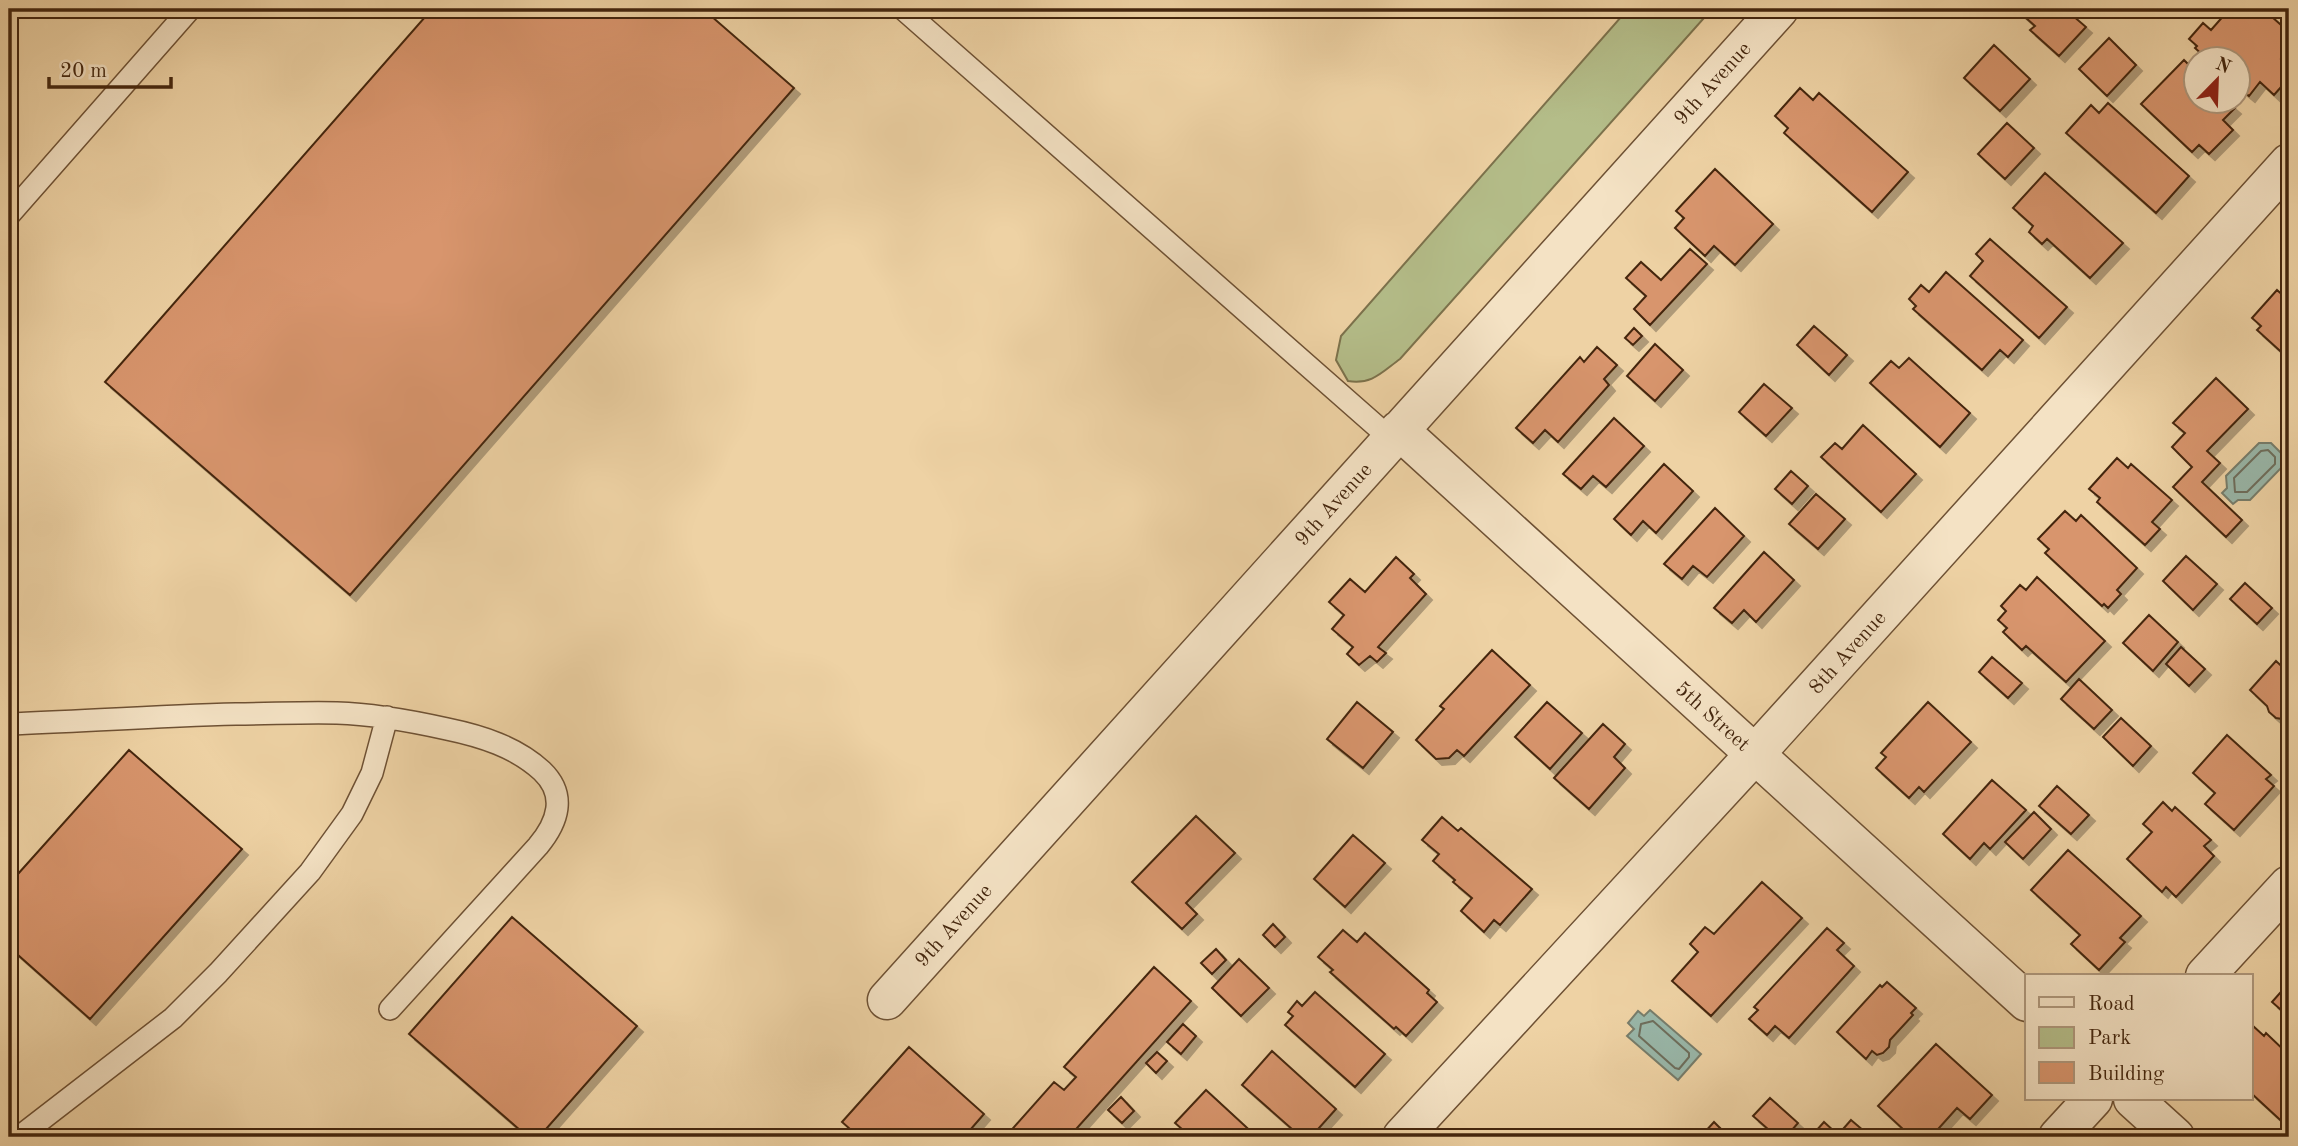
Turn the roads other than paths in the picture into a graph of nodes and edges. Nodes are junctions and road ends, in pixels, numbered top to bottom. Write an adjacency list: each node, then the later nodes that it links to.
1 (190, 9): 5 (lane)
2 (903, 9): 6 (lane)
3 (1779, 9): 6 (street, 9th Avenue)
4 (2289, 163): 9 (street, 8th Avenue)
5 (9, 215)
6 (1395, 434): 9 (street, 5th Street); 12 (street, 9th Avenue)
7 (387, 717): 8 (lane); 14 (lane); 17 (lane)
8 (9, 724)
9 (1755, 754): 13 (street, 5th Street); 18 (street, 8th Avenue)
10 (2289, 885): 11 (street)
11 (2207, 974)
12 (887, 1000)
13 (2025, 1000)
14 (390, 1009)
15 (2092, 1100): 19 (street)
16 (2134, 1100): 20 (street)
17 (19, 1137)
18 (1402, 1137)
19 (2058, 1137)
20 (2175, 1137)

